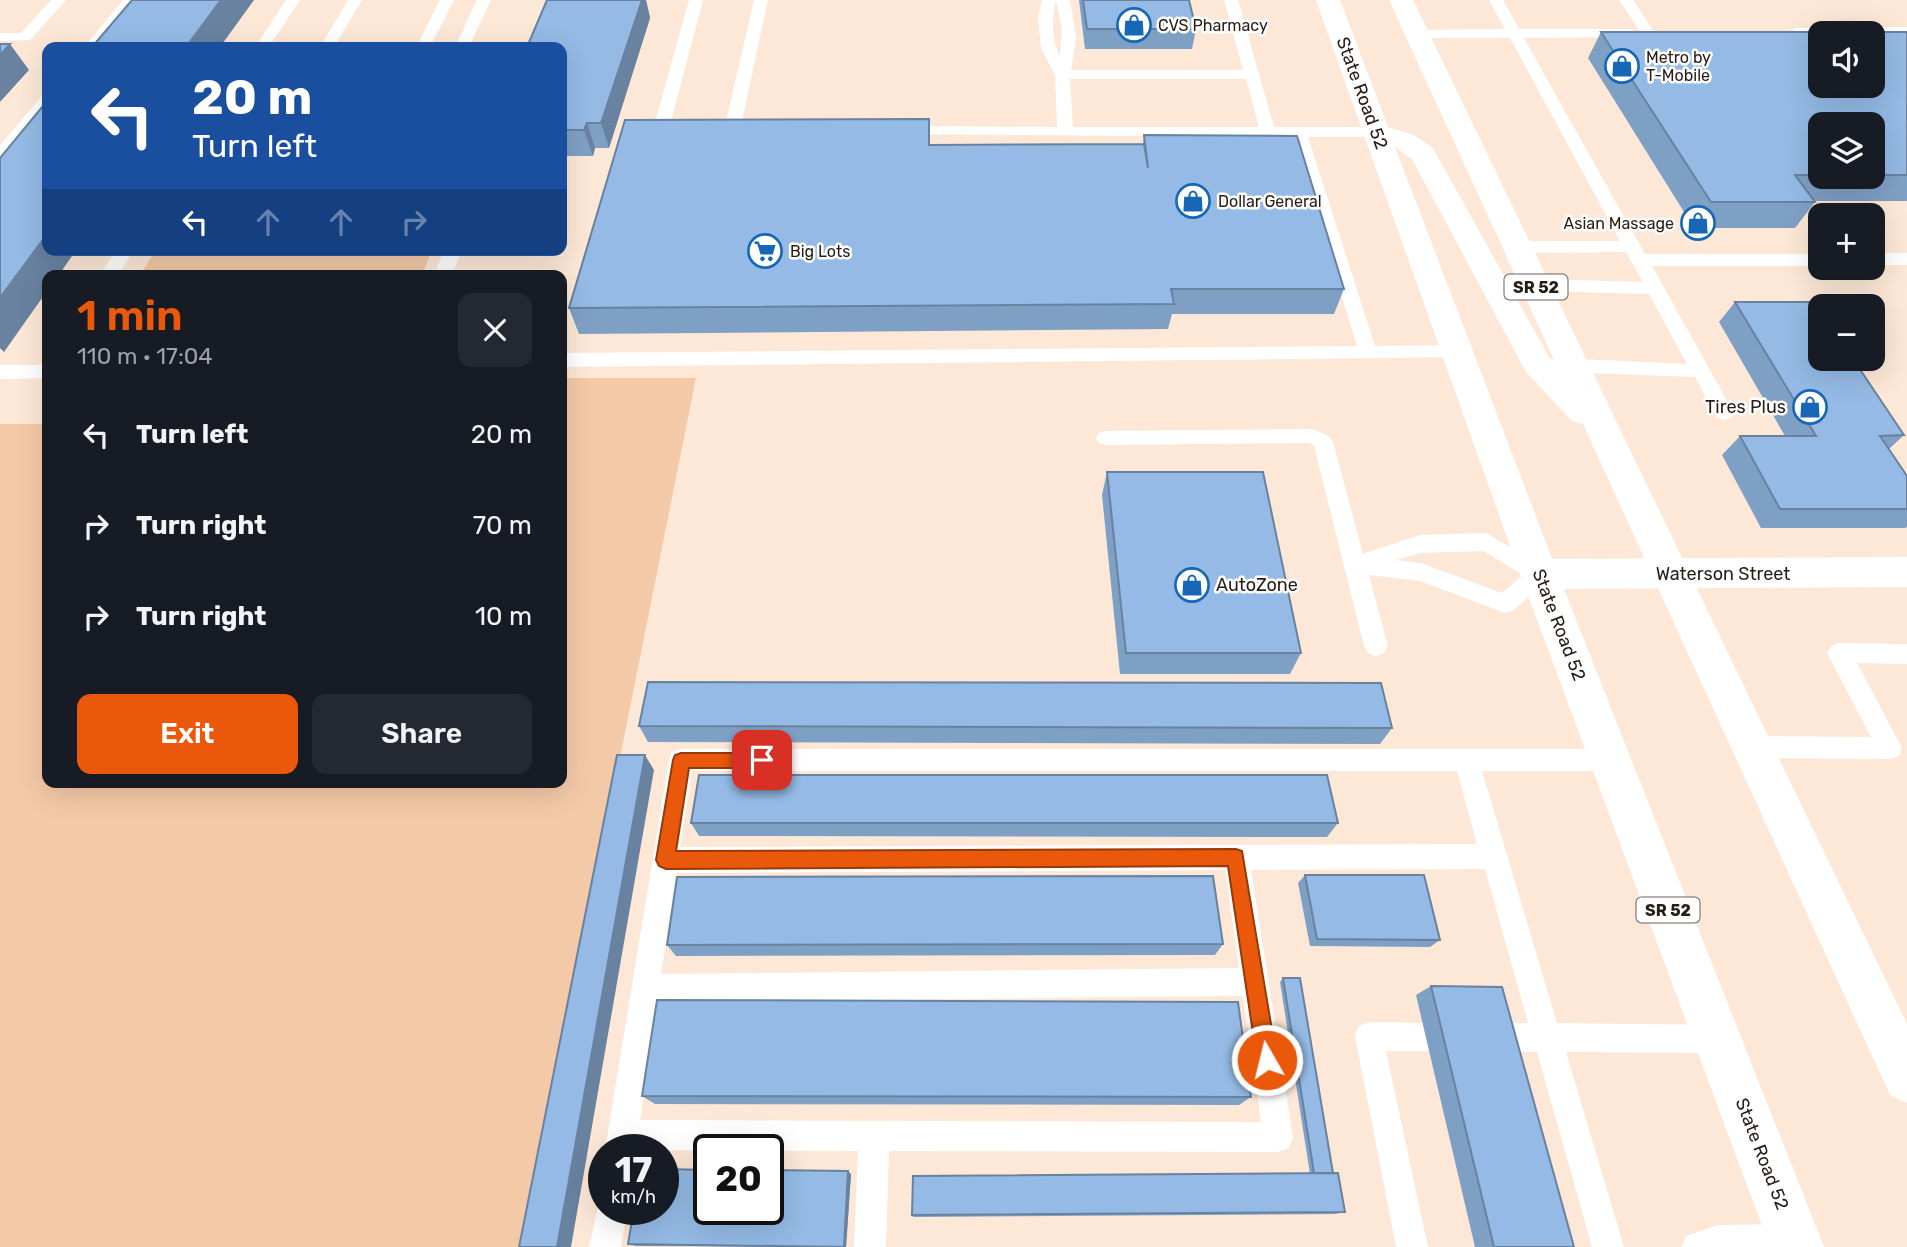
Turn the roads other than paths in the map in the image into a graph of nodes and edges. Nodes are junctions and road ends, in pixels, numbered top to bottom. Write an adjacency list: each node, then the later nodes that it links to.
1 (59, 0): 20 (lane)
2 (130, 0): 21 (lane)
3 (293, 0): 22 (lane)
4 (355, 0): 23 (lane)
5 (447, 0): 24 (lane)
6 (484, 0): 25 (lane)
7 (696, 0): 29 (lane)
8 (761, 0): 30 (lane)
9 (1049, 0): 27 (lane)
10 (1063, 0): 27 (lane)
11 (1231, 0): 26 (lane)
12 (1328, 0): 35 (main road, State Road 52 / SR 52)
13 (1401, 0): 18 (main road, SR 52)
14 (1496, 0): 19 (lane)
15 (1626, 0): 19 (lane)
16 (1775, 32): 17 (lane)
17 (1907, 32)
18 (1418, 34): 19 (lane); 37 (main road, SR 52)
19 (1516, 34): 38 (lane)
20 (0, 37)
21 (94, 42)
22 (265, 42)
23 (330, 42)
24 (425, 42)
25 (464, 42)
26 (1251, 74): 27 (lane); 33 (lane)
27 (1062, 75): 32 (lane)
28 (42, 105): 36 (lane)
29 (696, 130)
30 (732, 130)
31 (890, 131): 32 (lane)
32 (1065, 131): 33 (lane)
33 (1268, 132): 34 (lane)
34 (1299, 132): 35 (lane); 45 (lane)
35 (1377, 132): 44 (main road, State Road 52 / SR 52); 47 (main road)
36 (0, 155)
37 (1518, 247): 38 (lane); 42 (main road, SR 52)
38 (1637, 253): 41 (lane); 43 (lane)
39 (1885, 259): 40 (lane)
40 (1907, 259)
41 (1808, 260)
42 (1535, 285): 43 (lane); 48 (main road, SR 52)
43 (1655, 288): 49 (lane)
44 (1458, 352): 45 (lane); 57 (main road, State Road 52 / SR 52)
45 (1368, 353): 46 (lane)
46 (567, 360)
47 (1537, 364): 48 (lane); 53 (main road)
48 (1574, 365): 49 (lane); 53 (main road, SR 52)
49 (1702, 371): 52 (lane)
50 (0, 372): 51 (lane)
51 (42, 372)
52 (1724, 413)
53 (1605, 434): 58 (main road, SR 52)
54 (1106, 438): 55 (lane)
55 (1354, 565): 57 (lane); 57 (lane); 59 (lane)
56 (1907, 572): 58 (main road, Waterson Street)
57 (1539, 574): 58 (main road, Waterson Street); 64 (main road, State Road 52 / SR 52)
58 (1671, 574): 61 (main road, SR 52)
59 (1376, 646)
60 (1907, 654): 62 (lane)
61 (1752, 747): 62 (lane); 74 (main road, SR 52)
62 (1899, 752)
63 (1466, 760): 64 (lane); 65 (lane); 67 (lane)
64 (1611, 760): 73 (main road, State Road 52 / SR 52)
65 (1494, 856): 66 (lane); 72 (lane)
66 (1236, 858): 67 (lane); 68 (lane)
67 (666, 860): 69 (lane)
68 (1255, 982): 69 (lane); 76 (lane)
69 (645, 988): 75 (lane)
70 (1426, 1037): 82 (lane)
71 (1496, 1037): 72 (lane)
72 (1546, 1038): 73 (lane); 83 (lane)
73 (1717, 1039): 79 (main road, State Road 52 / SR 52)
74 (1907, 1078)
75 (622, 1134)
76 (874, 1136): 77 (lane); 81 (lane)
77 (679, 1141)
78 (608, 1225): 80 (lane)
79 (1796, 1244): 84 (lane)
80 (605, 1247)
81 (870, 1247)
82 (1412, 1247)
83 (1608, 1247)
84 (1697, 1247)

